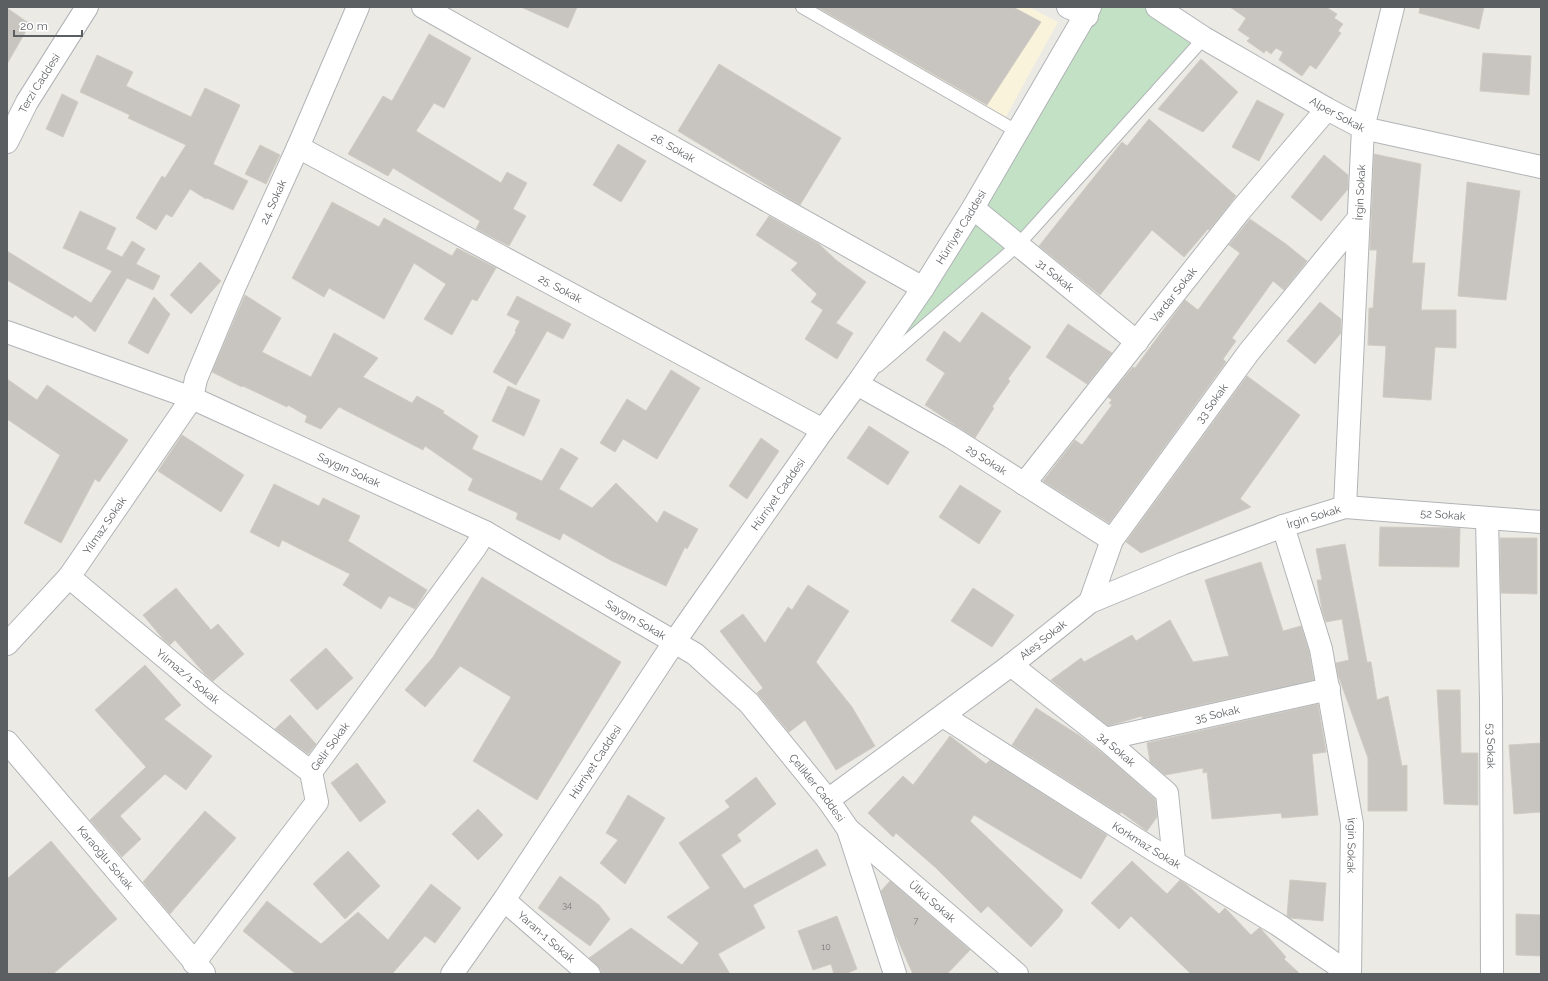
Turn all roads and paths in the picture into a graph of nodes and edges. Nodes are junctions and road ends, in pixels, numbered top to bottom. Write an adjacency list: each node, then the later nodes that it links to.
1 (87, 7): 12 (street, Terzi Caddesi)
2 (358, 7): 13 (street, 24. Sokak)
3 (423, 7): 18 (street, 26. Sokak)
4 (802, 7): 11 (lane)
5 (1156, 7): 8 (street, Alper Sokak)
6 (1393, 7): 10 (street, İrgin Sokak)
7 (1083, 11): 11 (street, Hürriyet Caddesi)
8 (1204, 38): 9 (street, Alper Sokak); 17 (lane)
9 (1327, 109): 10 (street, Alper Sokak); 20 (street, Vardar Sokak)
10 (1363, 128): 14 (street, Alper Sokak); 16 (street, İrgin Sokak)
11 (1018, 132): 15 (street, Hürriyet Caddesi)
12 (7, 142)
13 (298, 147): 22 (street, 24. Sokak); 23 (street, 25. Sokak)
14 (1541, 166)
15 (974, 208): 17 (street, 31 Sokak); 18 (street, Hürriyet Caddesi)
16 (1358, 220): 25 (street, İrgin Sokak); 30 (street, 33 Sokak)
17 (1018, 245): 20 (street, 31 Sokak); 21 (lane)
18 (922, 288): 21 (street, Hürriyet Caddesi)
19 (7, 332): 22 (street, Saygın Sokak)
20 (1137, 342): 24 (street, Vardar Sokak)
21 (857, 384): 23 (street, Hürriyet Caddesi); 24 (street, 29 Sokak)
22 (192, 398): 29 (street, Saygın Sokak); 31 (street, Yılmaz Sokak)
23 (824, 430): 33 (street, Hürriyet Caddesi)
24 (1024, 484): 30 (street, 29 Sokak)
25 (1345, 507): 26 (street, 52 Sokak); 28 (street, İrgin Sokak)
26 (1487, 518): 27 (street, 52 Sokak); 51 (street, 53 Sokak)
27 (1541, 522)
28 (1283, 526): 32 (street, Ateş Sokak); 36 (street, İrgin Sokak)
29 (485, 532): 33 (street, Saygın Sokak); 40 (street, Gelir Sokak)
30 (1112, 540): 32 (street, 33 Sokak)
31 (69, 577): 34 (street, Yılmaz Sokak); 40 (street, Yılmaz/1 Sokak)
32 (1090, 602): 35 (street, Ateş Sokak)
33 (675, 641): 41 (street, Çelikler Caddesi); 44 (street, Hürriyet Caddesi)
34 (7, 644)
35 (1011, 665): 37 (street, Ateş Sokak); 38 (street, 34 Sokak)
36 (1329, 689): 38 (street, 35 Sokak); 50 (street, İrgin Sokak)
37 (943, 716): 41 (street, Ateş Sokak); 43 (street, Korkmaz Sokak)
38 (1105, 739): 43 (street, 34 Sokak)
39 (7, 742): 45 (street, Karaoğlu Sokak)
40 (311, 772): 45 (street, Gelir Sokak)
41 (828, 800): 42 (street, Çelikler Caddesi)
42 (848, 829): 48 (street, Çelikler Caddesi); 49 (street, Ülkü Sokak)
43 (1174, 861): 50 (street, Korkmaz Sokak)
44 (504, 900): 46 (street, Hürriyet Caddesi); 47 (street, Yaran-1 Sokak)
45 (199, 968)
46 (452, 974)
47 (589, 974)
48 (895, 974)
49 (1017, 974)
50 (1351, 974)
51 (1492, 974)

